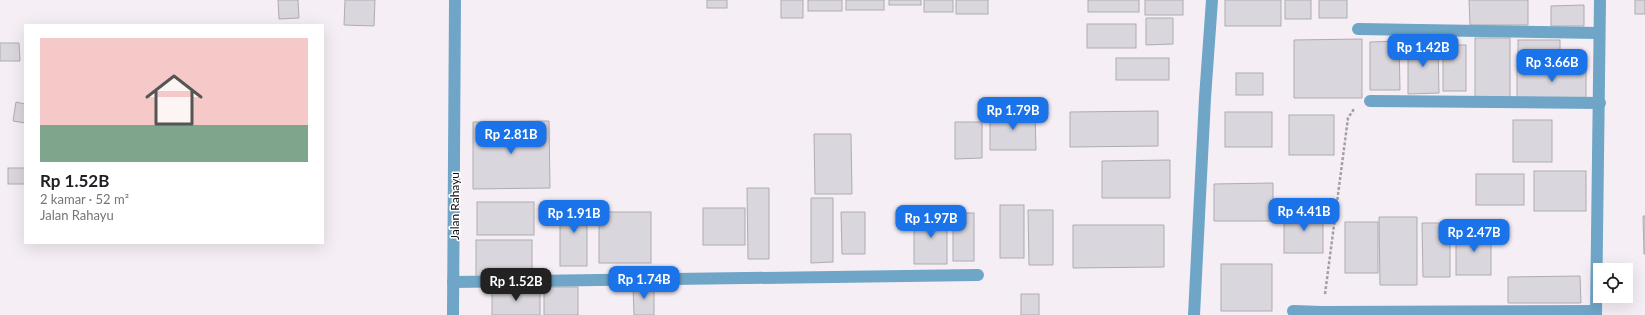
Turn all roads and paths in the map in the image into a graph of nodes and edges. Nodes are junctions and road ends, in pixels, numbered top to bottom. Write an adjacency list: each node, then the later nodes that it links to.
1 (455, 0): 9 (street, Jalan Rahayu)
2 (1212, 0): 14 (street)
3 (1600, 0): 5 (street)
4 (1358, 28): 5 (street)
5 (1599, 33): 7 (street)
6 (1370, 101): 7 (street); 11 (path)
7 (1600, 103): 12 (street)
8 (978, 275): 9 (street)
9 (454, 282): 13 (street, Jalan Rahayu)
10 (1292, 311): 11 (street)
11 (1322, 312): 12 (street)
12 (1596, 313)
13 (453, 315)
14 (1194, 315)

